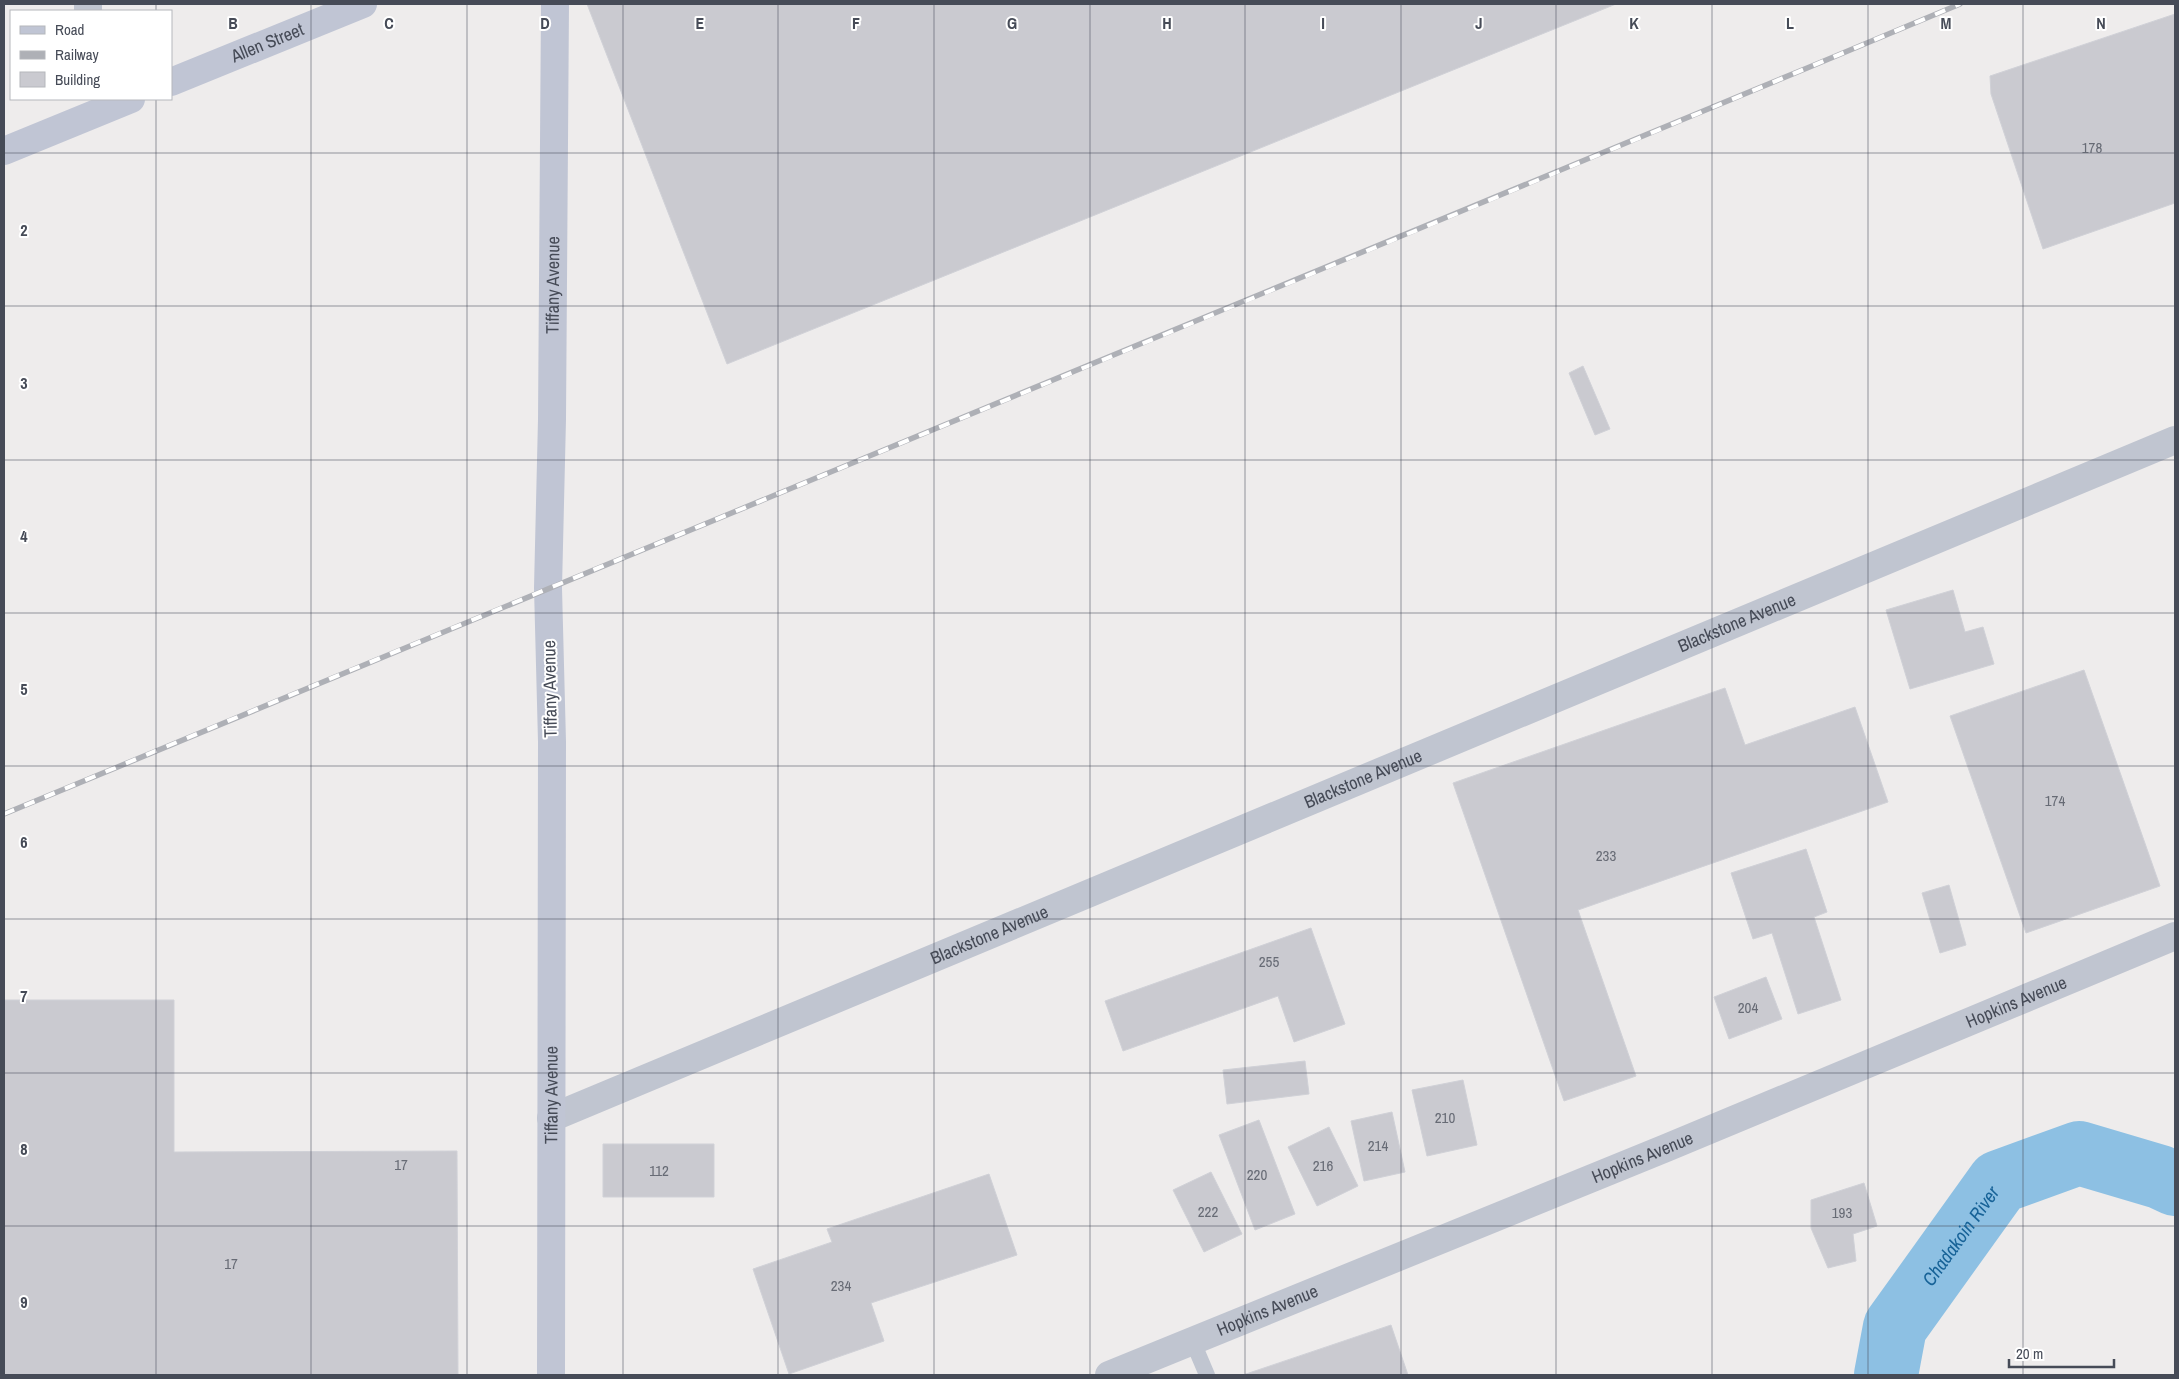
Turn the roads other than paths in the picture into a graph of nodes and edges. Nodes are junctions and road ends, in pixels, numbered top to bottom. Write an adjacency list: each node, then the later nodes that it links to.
1 (363, 4): 3 (street, Allen Street)
2 (555, 4): 9 (street, Tiffany Avenue)
3 (172, 82)
4 (126, 100): 5 (street)
5 (91, 107): 6 (street)
6 (4, 151)
7 (2175, 440): 9 (street, Blackstone Avenue)
8 (2175, 936): 10 (street, Hopkins Avenue)
9 (551, 1118): 11 (street, Tiffany Avenue)
10 (1193, 1342): 12 (street, Hopkins Avenue); 13 (lane)
11 (551, 1375)
12 (1109, 1375)
13 (1207, 1375)

